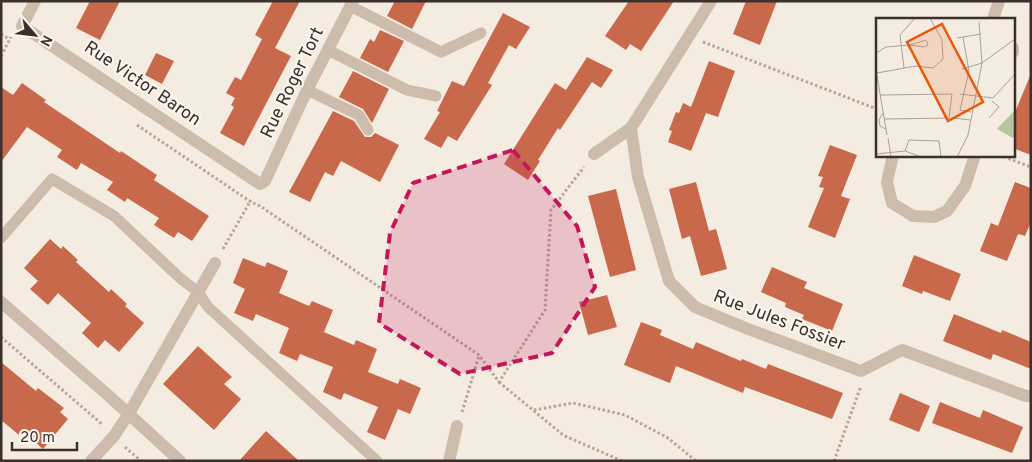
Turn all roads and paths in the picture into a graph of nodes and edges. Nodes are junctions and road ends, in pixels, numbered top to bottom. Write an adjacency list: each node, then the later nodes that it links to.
1 (34, 1): 22 (street, Rue Victor Baron)
2 (711, 1): 8 (street)
3 (1000, 1): 5 (street)
4 (352, 4): 6 (lane); 10 (street, Rue Roger Tort)
5 (993, 18)
6 (481, 33)
7 (1, 34): 9 (path)
8 (688, 37): 13 (path); 15 (street)
9 (10, 40)
10 (328, 50): 11 (street, Rue Roger Tort); 12 (lane)
11 (308, 90): 16 (lane); 22 (street, Rue Roger Tort)
12 (436, 96)
13 (876, 109)
14 (135, 124): 23 (path)
15 (631, 128): 17 (street); 30 (street, Rue Jules Fossier)
16 (368, 130)
17 (594, 154): 31 (path)
18 (893, 156): 19 (street)
19 (975, 156)
20 (1001, 156): 21 (path)
21 (1031, 168)
22 (262, 182): 23 (path)
23 (250, 202): 25 (path); 29 (path)
24 (1, 238): 26 (lane)
25 (215, 263): 26 (street)
26 (198, 292): 34 (street); 41 (lane)
27 (1, 302): 34 (street)
28 (1, 337): 35 (path)
29 (479, 355): 31 (path); 36 (path)
30 (868, 367): 32 (street); 45 (path)
31 (500, 382): 33 (path)
32 (1031, 396)
33 (534, 410): 43 (path); 44 (path)
34 (128, 414): 38 (street); 40 (street)
35 (101, 424)
36 (457, 426): 42 (street)
37 (127, 448): 39 (path)
38 (91, 461)
39 (141, 461)
40 (180, 461)
41 (377, 461)
42 (449, 461)
43 (622, 461)
44 (696, 461)
45 (834, 461)

